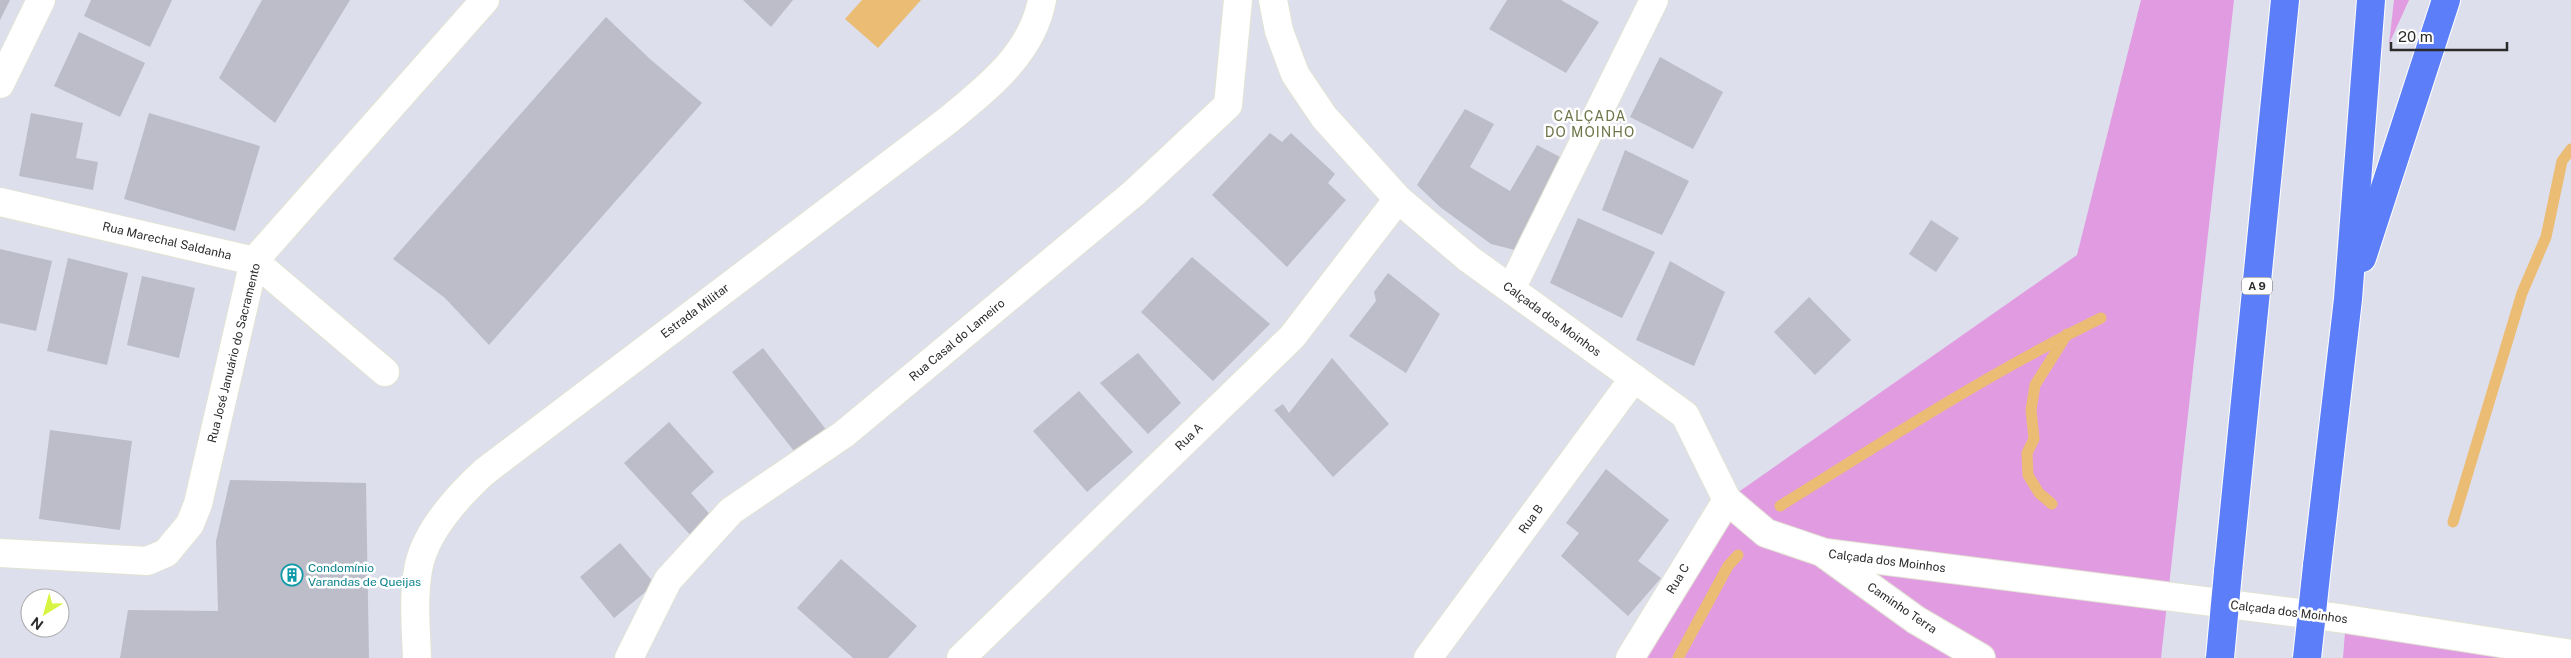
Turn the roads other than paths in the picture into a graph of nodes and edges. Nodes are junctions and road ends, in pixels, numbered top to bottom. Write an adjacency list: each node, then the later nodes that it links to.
1 (41, 0): 10 (street)
2 (485, 0): 13 (street, Rua José Januário do Sacramento)
3 (1042, 0): 22 (street, Estrada Militar)
4 (1238, 0): 23 (street, Rua Casal do Lameiro)
5 (1273, 0): 11 (street, Calçada dos Moinhos)
6 (1654, 0): 14 (street)
7 (2285, 0): 28 (highway, A 9, bridge)
8 (2371, 0): 15 (highway)
9 (2446, 0): 15 (highway)
10 (0, 84)
11 (1398, 199): 14 (street, Calçada dos Moinhos); 24 (street, Rua A)
12 (0, 202): 13 (street, Rua Marechal Saldanha)
13 (254, 261): 16 (street, Rua Marechal Saldanha); 19 (street, Rua José Januário do Sacramento)
14 (1511, 289): 17 (street, Calçada dos Moinhos)
15 (2348, 300): 29 (highway, bridge)
16 (385, 372)
17 (1634, 378): 18 (street, Calçada dos Moinhos); 25 (street, Rua B)
18 (1726, 500): 20 (street, Calçada dos Moinhos); 26 (street, Rua C)
19 (0, 553)
20 (1825, 554): 21 (street, Calçada dos Moinhos); 27 (street, Caminho Terra)
21 (2571, 654)
22 (417, 658)
23 (629, 658)
24 (961, 658)
25 (1428, 658)
26 (1630, 658)
27 (1981, 658)
28 (2220, 658)
29 (2307, 658)

